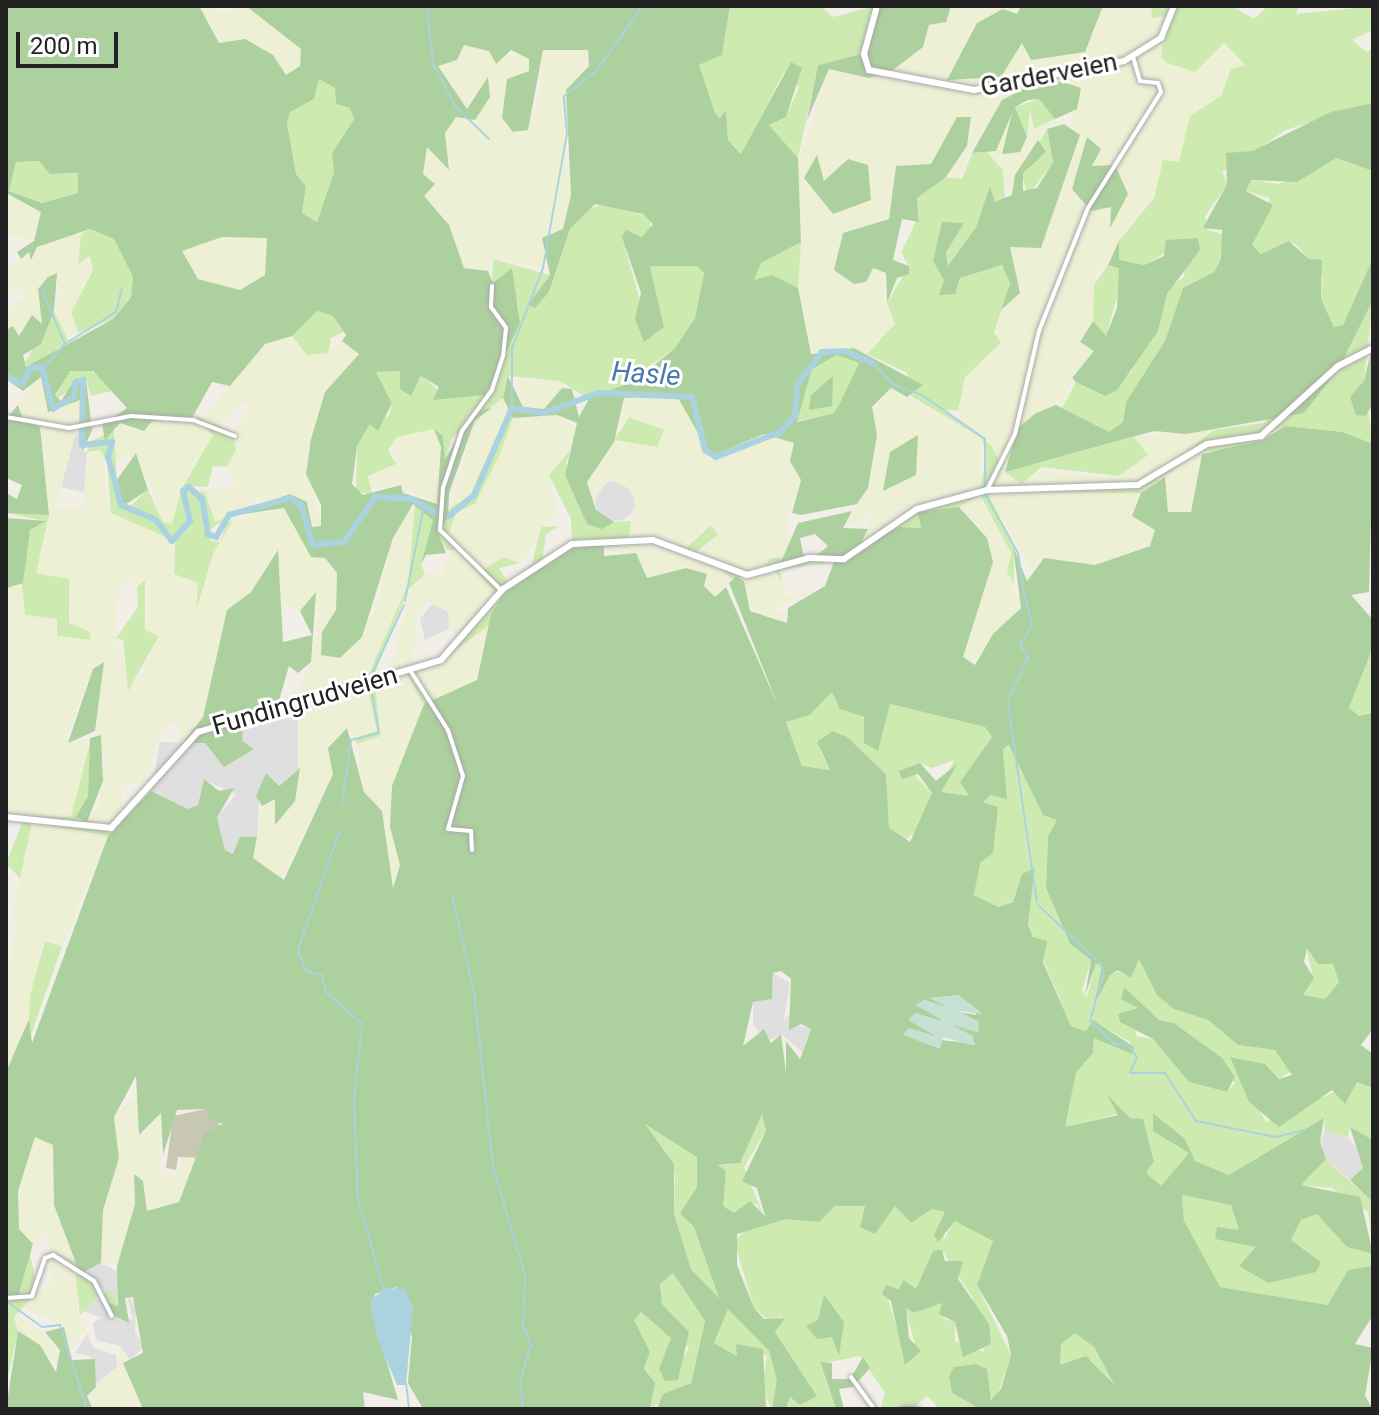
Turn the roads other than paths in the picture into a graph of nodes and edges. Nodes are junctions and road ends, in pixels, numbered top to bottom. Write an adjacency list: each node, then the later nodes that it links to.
1 (877, 6): 3 (street, Garderveien)
2 (1174, 6): 3 (street, Garderveien)
3 (1133, 57): 8 (street)
4 (492, 286): 9 (street)
5 (1373, 348): 8 (street, Fundingrudveien)
6 (6, 417): 7 (street)
7 (235, 436)
8 (987, 490): 9 (street, Fundingrudveien)
9 (502, 591): 10 (street, Fundingrudveien)
10 (410, 670): 11 (street, Fundingrudveien); 12 (street, Fundingrudveien)
11 (6, 817)
12 (472, 850)
13 (6, 1298): 14 (street)
14 (112, 1316)
15 (851, 1377): 16 (street)
16 (874, 1409)
17 (902, 1409): 18 (street)
18 (917, 1409)

